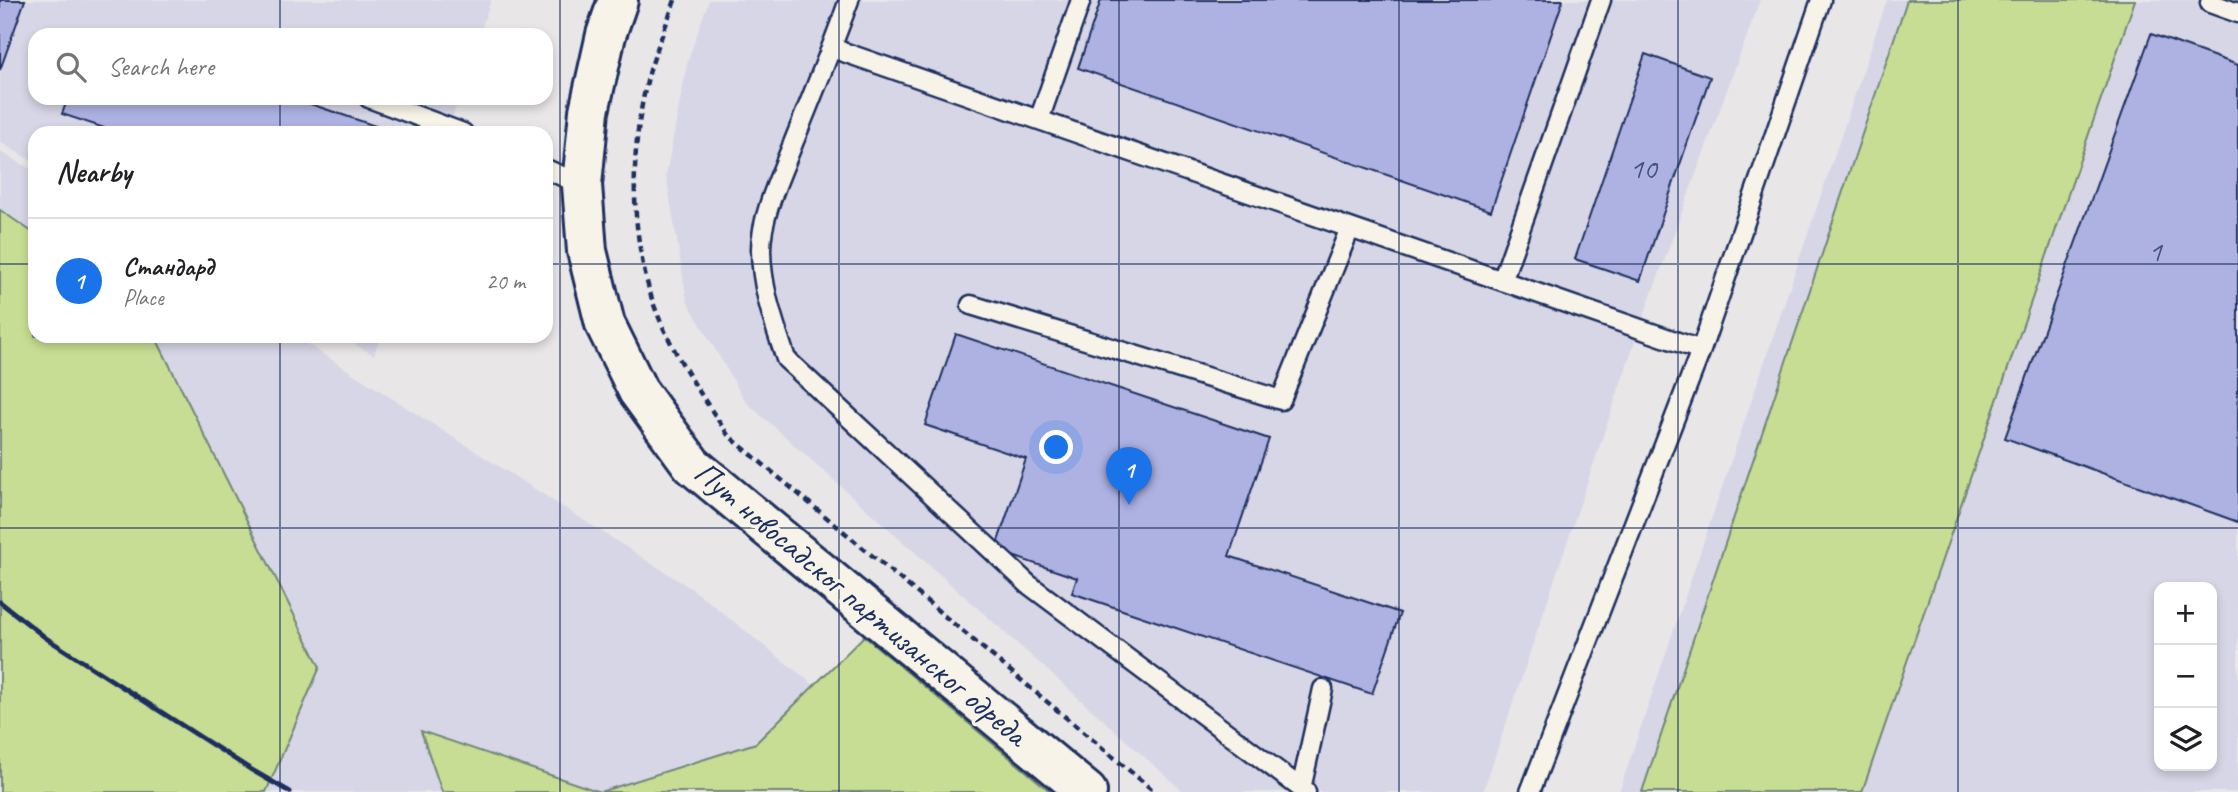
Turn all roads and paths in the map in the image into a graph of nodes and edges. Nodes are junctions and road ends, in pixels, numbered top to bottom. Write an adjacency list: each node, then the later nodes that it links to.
1 (618, 0): 14 (street, Пут новосадског партизанског одреда)
2 (675, 0): 22 (path)
3 (849, 0): 9 (lane)
4 (1081, 0): 11 (lane)
5 (1601, 0): 16 (lane)
6 (1821, 0): 18 (lane)
7 (2210, 4): 8 (lane)
8 (2238, 13)
9 (832, 48): 11 (lane); 20 (lane)
10 (388, 105): 12 (lane)
11 (1039, 120): 15 (lane)
12 (444, 126)
13 (553, 172): 14 (lane)
14 (582, 185): 21 (street, Пут новосадског партизанског одреда)
15 (1350, 228): 16 (lane); 17 (lane)
16 (1502, 281): 18 (lane)
17 (971, 305)
18 (1701, 350): 23 (lane)
19 (1323, 689): 20 (lane)
20 (1304, 790)
21 (1087, 792)
22 (1155, 792)
23 (1531, 792)

